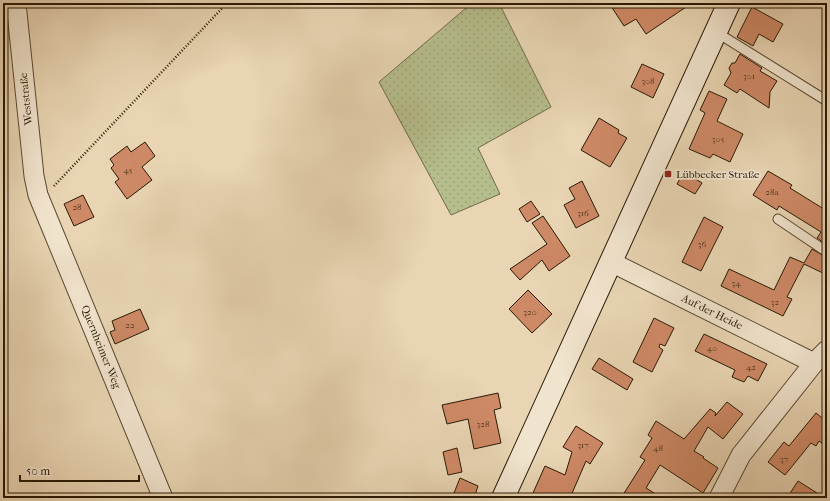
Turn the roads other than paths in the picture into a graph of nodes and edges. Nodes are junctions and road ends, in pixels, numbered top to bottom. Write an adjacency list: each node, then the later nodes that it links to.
1 (16, 3): 5 (street, Weststraße)
2 (729, 3): 3 (main road)
3 (716, 32): 4 (lane); 8 (main road)
4 (827, 101)
5 (38, 195): 10 (street, Quernheimer Weg)
6 (778, 219): 7 (lane)
7 (827, 252)
8 (611, 262): 9 (street, Auf der Heide); 11 (main road)
9 (820, 356): 12 (street, Auf der Heide)
10 (163, 498)
11 (503, 498)
12 (719, 498)

